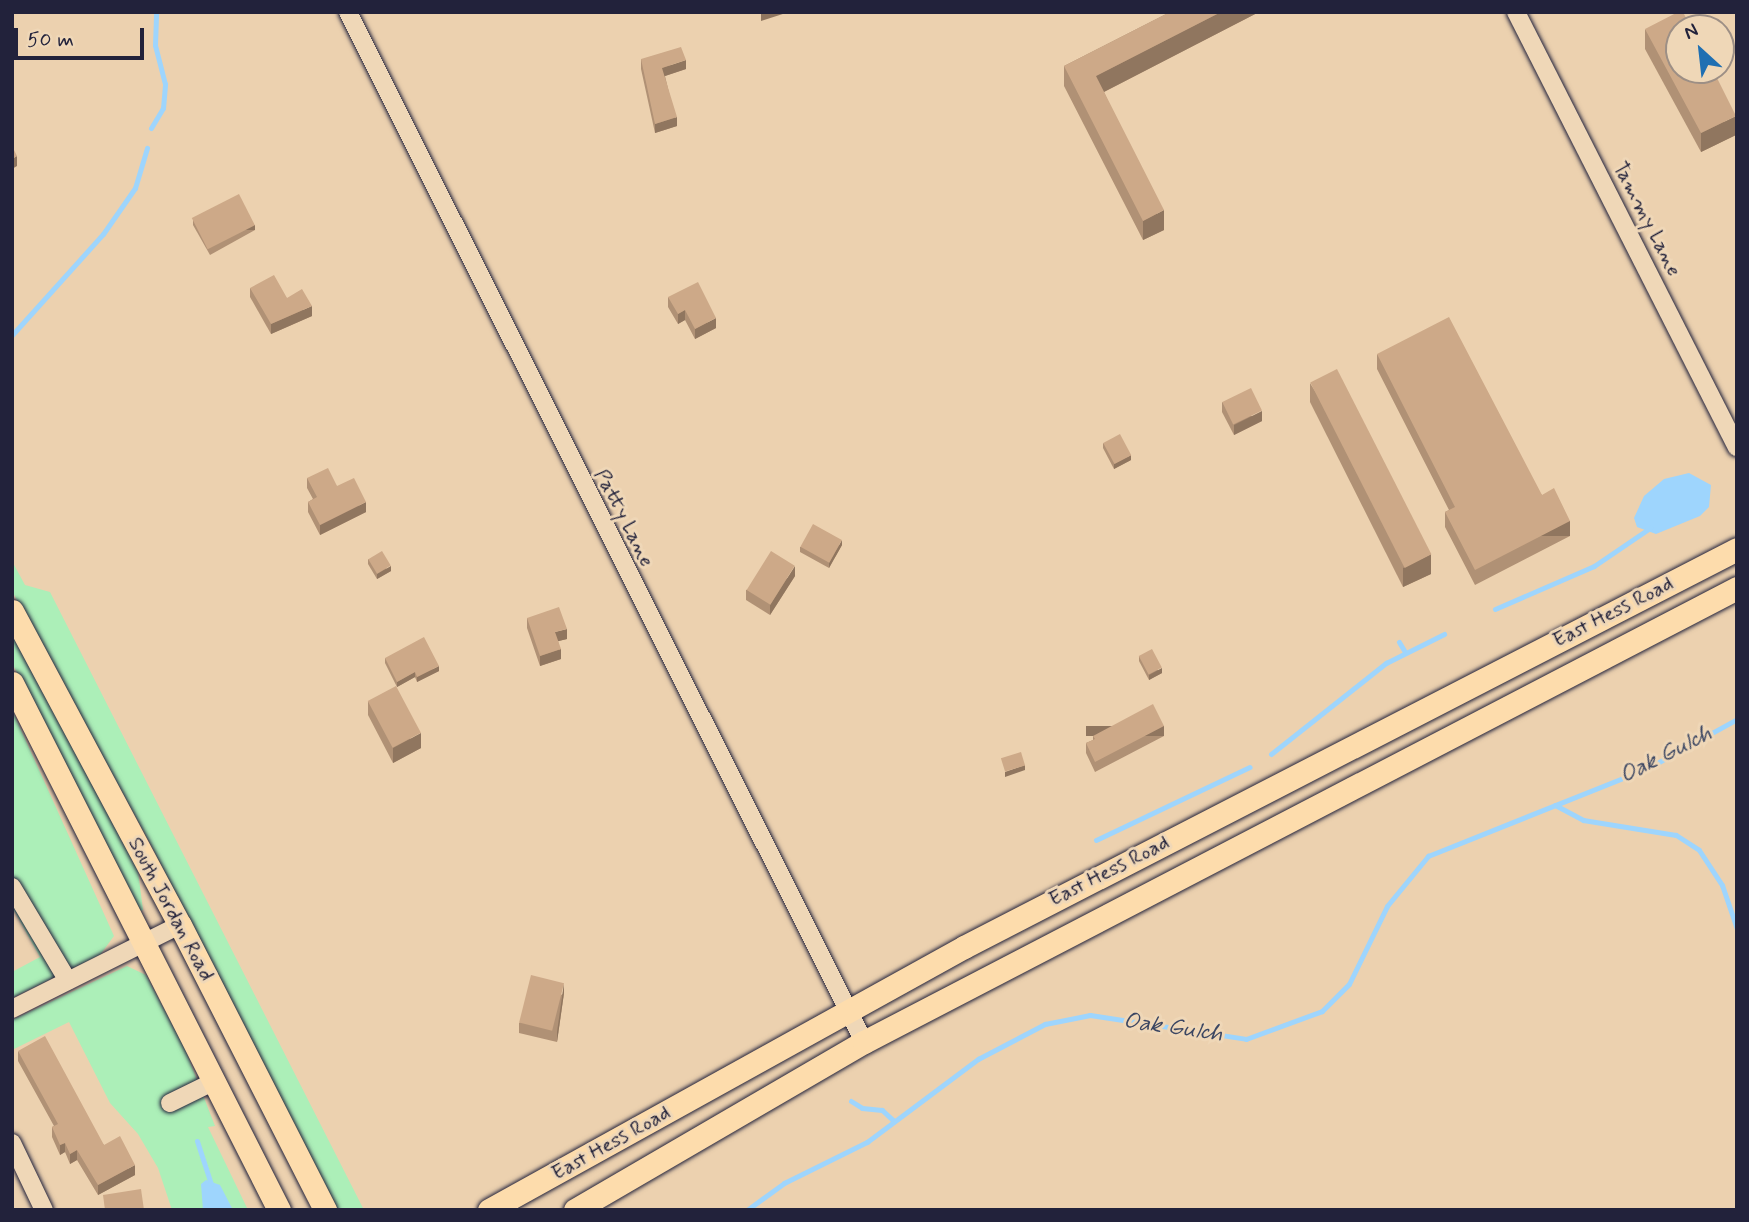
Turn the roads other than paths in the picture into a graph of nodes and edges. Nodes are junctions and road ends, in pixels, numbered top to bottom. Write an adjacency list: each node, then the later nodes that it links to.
1 (348, 12): 13 (street, Patty Lane)
2 (1516, 12): 3 (street, Tammy Lane)
3 (1737, 447)
4 (1737, 549): 13 (main road, East Hess Road)
5 (1737, 588): 14 (main road, East Hess Road)
6 (12, 611): 9 (main road, South Jordan Road)
7 (12, 683): 10 (main road, South Jordan Road)
8 (12, 887): 11 (street)
9 (180, 925): 10 (street); 20 (main road, South Jordan Road)
10 (145, 943): 11 (street); 15 (main road, South Jordan Road)
11 (68, 981): 12 (street)
12 (12, 1009)
13 (848, 1011): 14 (street, Patty Lane); 21 (main road, East Hess Road)
14 (864, 1042): 22 (main road, East Hess Road)
15 (215, 1081): 16 (street); 19 (main road, South Jordan Road)
16 (170, 1103)
17 (12, 1143): 18 (street)
18 (44, 1210)
19 (279, 1210)
20 (325, 1210)
21 (489, 1210)
22 (575, 1210)

